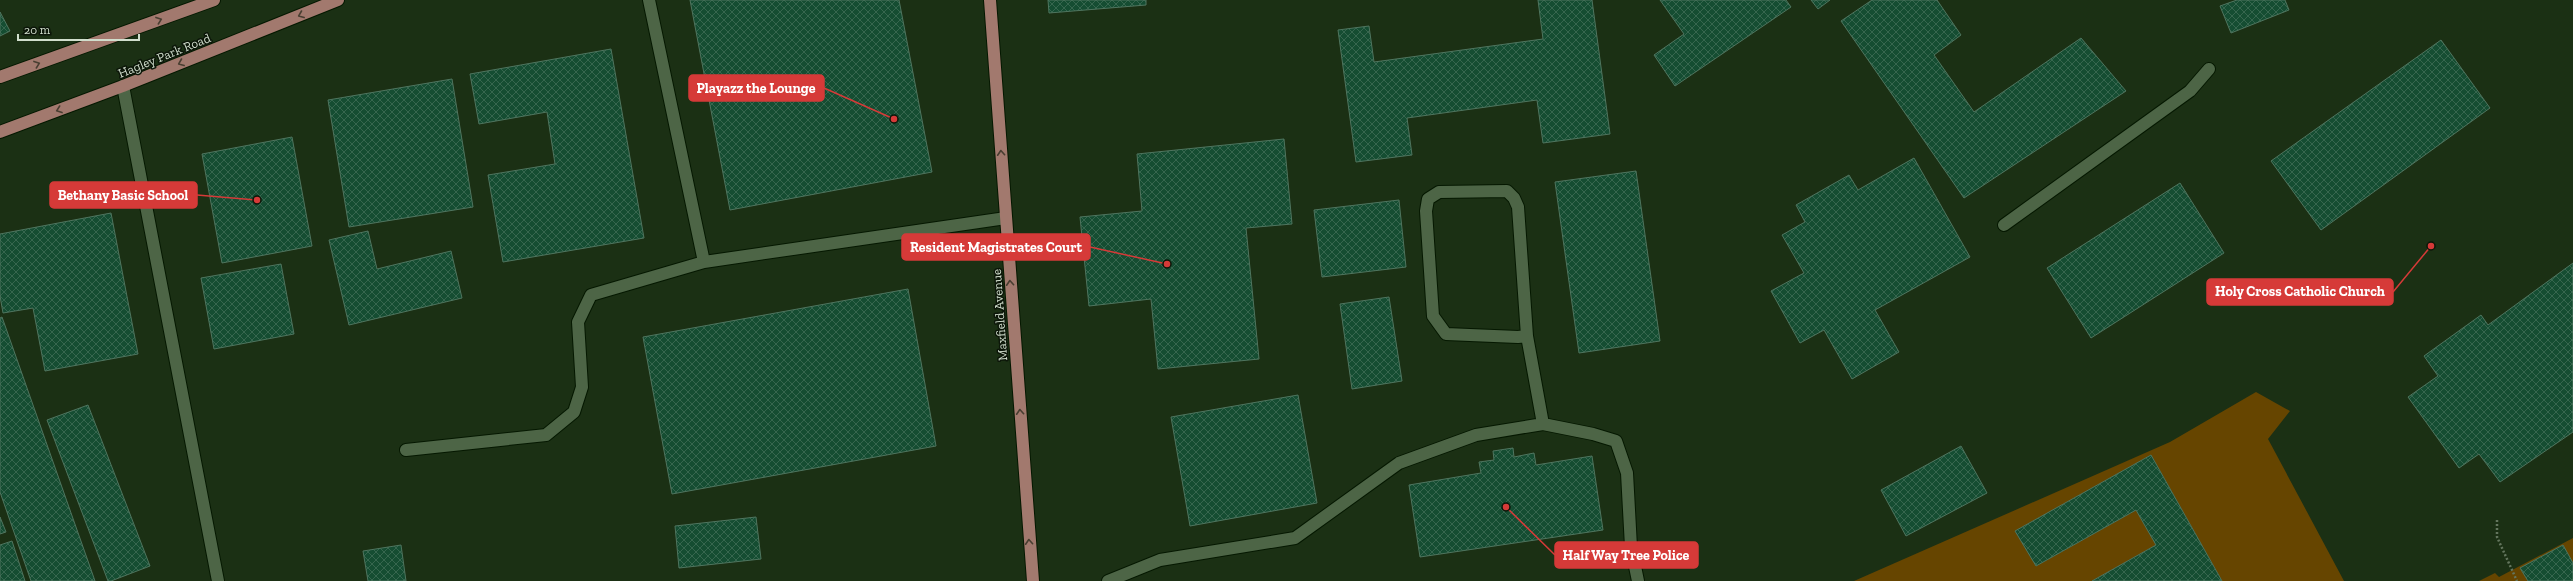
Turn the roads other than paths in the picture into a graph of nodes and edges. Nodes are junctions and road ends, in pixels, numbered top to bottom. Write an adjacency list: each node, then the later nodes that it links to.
1 (214, 0): 6 (main road, one-way to 1)
2 (338, 0): 7 (main road, Hagley Park Road, one-way to 7)
3 (649, 0): 11 (street)
4 (990, 0): 9 (main road, Maxfield Avenue, one-way to 4)
5 (2209, 69): 10 (street)
6 (0, 77)
7 (123, 86): 8 (main road, Hagley Park Road, one-way to 8); 15 (street)
8 (0, 132)
9 (1006, 218): 11 (street); 16 (main road, Maxfield Avenue, one-way to 9)
10 (2004, 225)
11 (704, 262): 14 (street)
12 (1527, 336): 12 (street); 13 (street)
13 (1543, 424): 17 (street); 18 (street)
14 (406, 450)
15 (218, 581)
16 (1032, 581)
17 (1108, 581)
18 (1638, 581)

